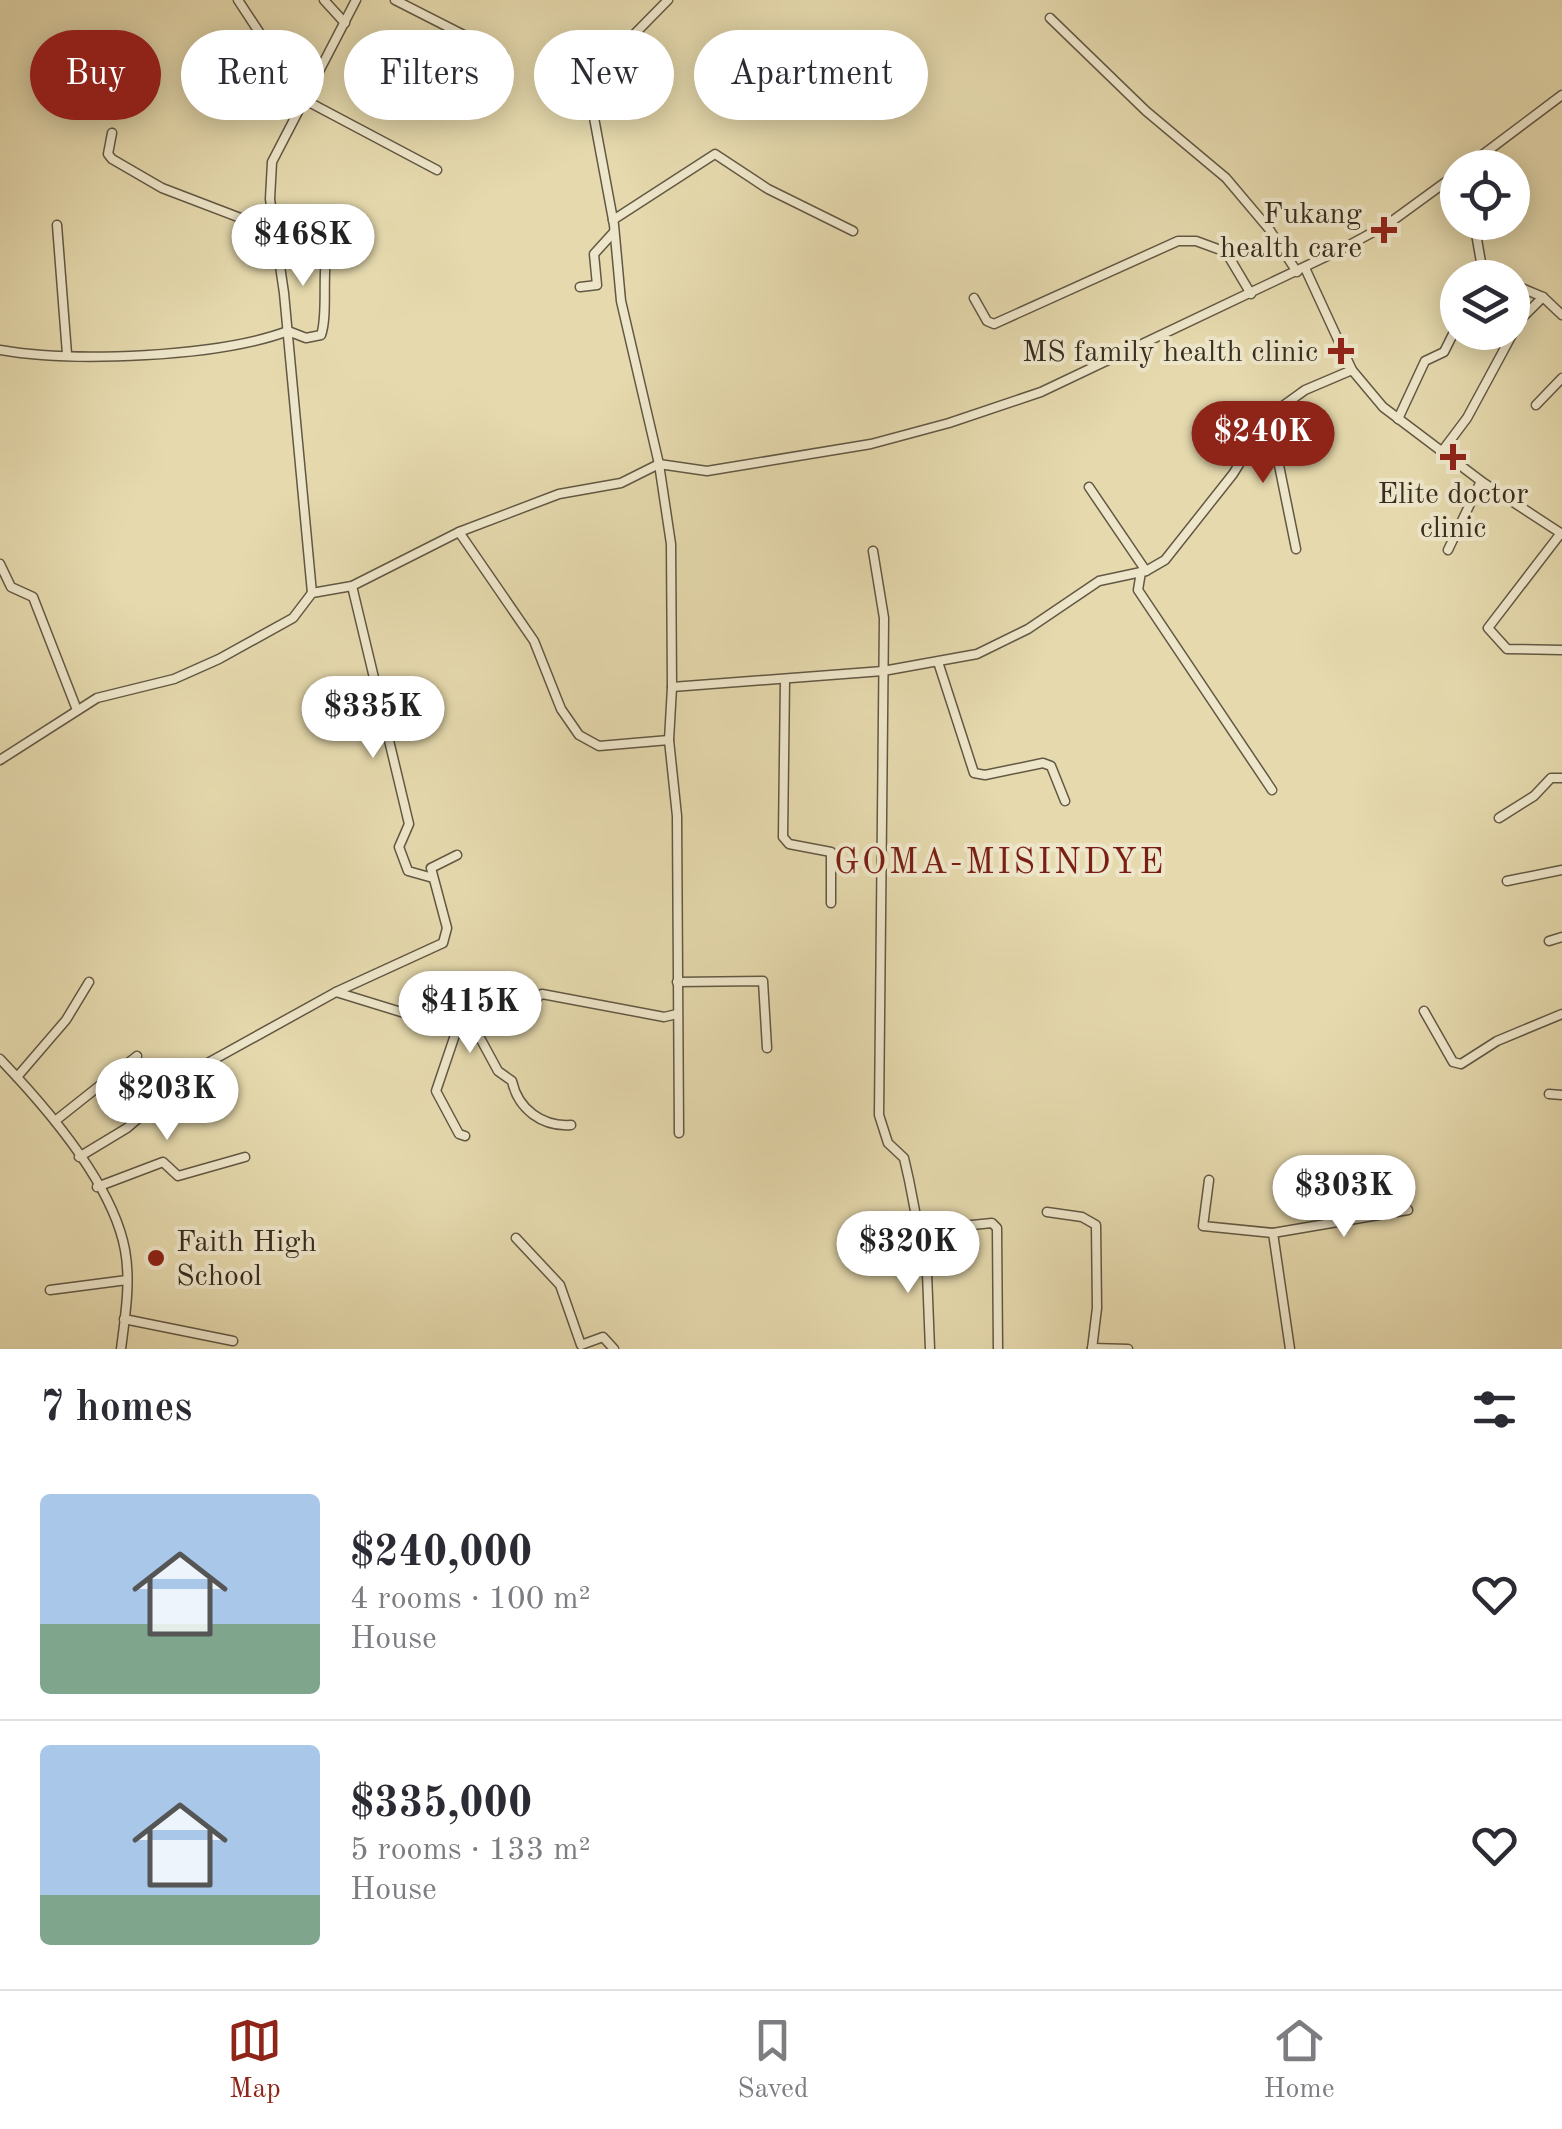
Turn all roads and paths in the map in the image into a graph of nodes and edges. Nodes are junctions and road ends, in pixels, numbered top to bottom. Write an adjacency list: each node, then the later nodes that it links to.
1 (238, 0): 8 (street)
2 (324, 0): 7 (street)
3 (356, 0): 7 (street)
4 (395, 0): 9 (street)
5 (668, 0): 18 (street)
6 (1050, 18): 24 (street)
7 (345, 22): 10 (street)
8 (257, 30)
9 (454, 30)
10 (324, 60)
11 (1562, 95): 15 (street)
12 (324, 111): 16 (street)
13 (292, 120): 21 (street)
14 (112, 133): 21 (street)
15 (1489, 150)
16 (437, 170)
17 (1440, 187): 24 (street)
18 (613, 220): 20 (street); 22 (street)
19 (57, 224): 34 (street)
20 (852, 231)
21 (276, 232): 31 (street)
22 (614, 232): 25 (street); 41 (street)
23 (327, 248): 31 (street)
24 (1301, 270): 27 (street); 35 (street)
25 (580, 286)
26 (1530, 292): 29 (street)
27 (1250, 294): 28 (street); 41 (street)
28 (974, 298)
29 (1542, 298): 30 (street); 40 (street)
30 (1562, 314)
31 (288, 331): 34 (street); 52 (street)
32 (0, 350): 34 (street)
33 (1445, 350): 39 (street)
34 (67, 354)
35 (1352, 370): 38 (street); 39 (street)
36 (1562, 378): 37 (street)
37 (1536, 404)
38 (1268, 416): 46 (street); 50 (street)
39 (1398, 419): 40 (street)
40 (1443, 450): 42 (street)
41 (659, 464): 44 (street); 57 (street)
42 (1481, 481): 45 (street); 47 (street)
43 (1089, 486): 50 (street)
44 (458, 532): 51 (street); 59 (street)
45 (1561, 534): 53 (street)
46 (1296, 550)
47 (1448, 550)
48 (873, 551): 55 (street)
49 (0, 564): 58 (street)
50 (1144, 571): 54 (street); 62 (street)
51 (352, 586): 52 (street); 67 (street)
52 (312, 593): 58 (street)
53 (1562, 650)
54 (939, 664): 55 (street); 63 (street)
55 (883, 671): 56 (street); 97 (street)
56 (785, 679): 57 (street); 69 (street)
57 (672, 686): 59 (street)
58 (77, 710): 60 (street)
59 (669, 740): 73 (street)
60 (0, 760)
61 (1562, 778): 64 (street)
62 (1272, 790)
63 (1065, 801)
64 (1499, 818)
65 (457, 855): 67 (street)
66 (1562, 870): 68 (street)
67 (433, 878): 74 (street)
68 (1507, 881)
69 (831, 904)
70 (1562, 937): 71 (street)
71 (1549, 941)
72 (90, 982): 82 (street)
73 (677, 982): 76 (street); 79 (street)
74 (336, 992): 78 (street); 90 (street)
75 (1424, 1011): 77 (street)
76 (677, 1014): 78 (street); 87 (street)
77 (1562, 1014)
78 (462, 1030): 86 (street); 88 (street)
79 (767, 1048)
80 (136, 1056): 85 (street)
81 (0, 1058): 82 (street)
82 (17, 1077): 85 (street)
83 (1549, 1094): 84 (street)
84 (1562, 1095)
85 (54, 1121): 90 (street)
86 (571, 1124)
87 (679, 1133)
88 (466, 1136)
89 (245, 1156): 92 (street)
90 (79, 1157): 92 (street)
91 (1209, 1180): 95 (street)
92 (97, 1187): 98 (street)
93 (1408, 1210): 95 (street)
94 (1047, 1212): 106 (street)
95 (1273, 1233): 109 (street)
96 (516, 1238): 103 (street)
97 (922, 1245): 104 (street); 105 (street)
98 (126, 1280): 99 (street); 100 (street)
99 (50, 1290)
100 (124, 1319): 101 (street); 102 (street)
101 (233, 1342)
102 (120, 1349)
103 (614, 1349)
104 (930, 1349)
105 (998, 1349)
106 (1092, 1349): 107 (street)
107 (1129, 1349): 108 (street)
108 (1138, 1349)
109 (1290, 1349)

